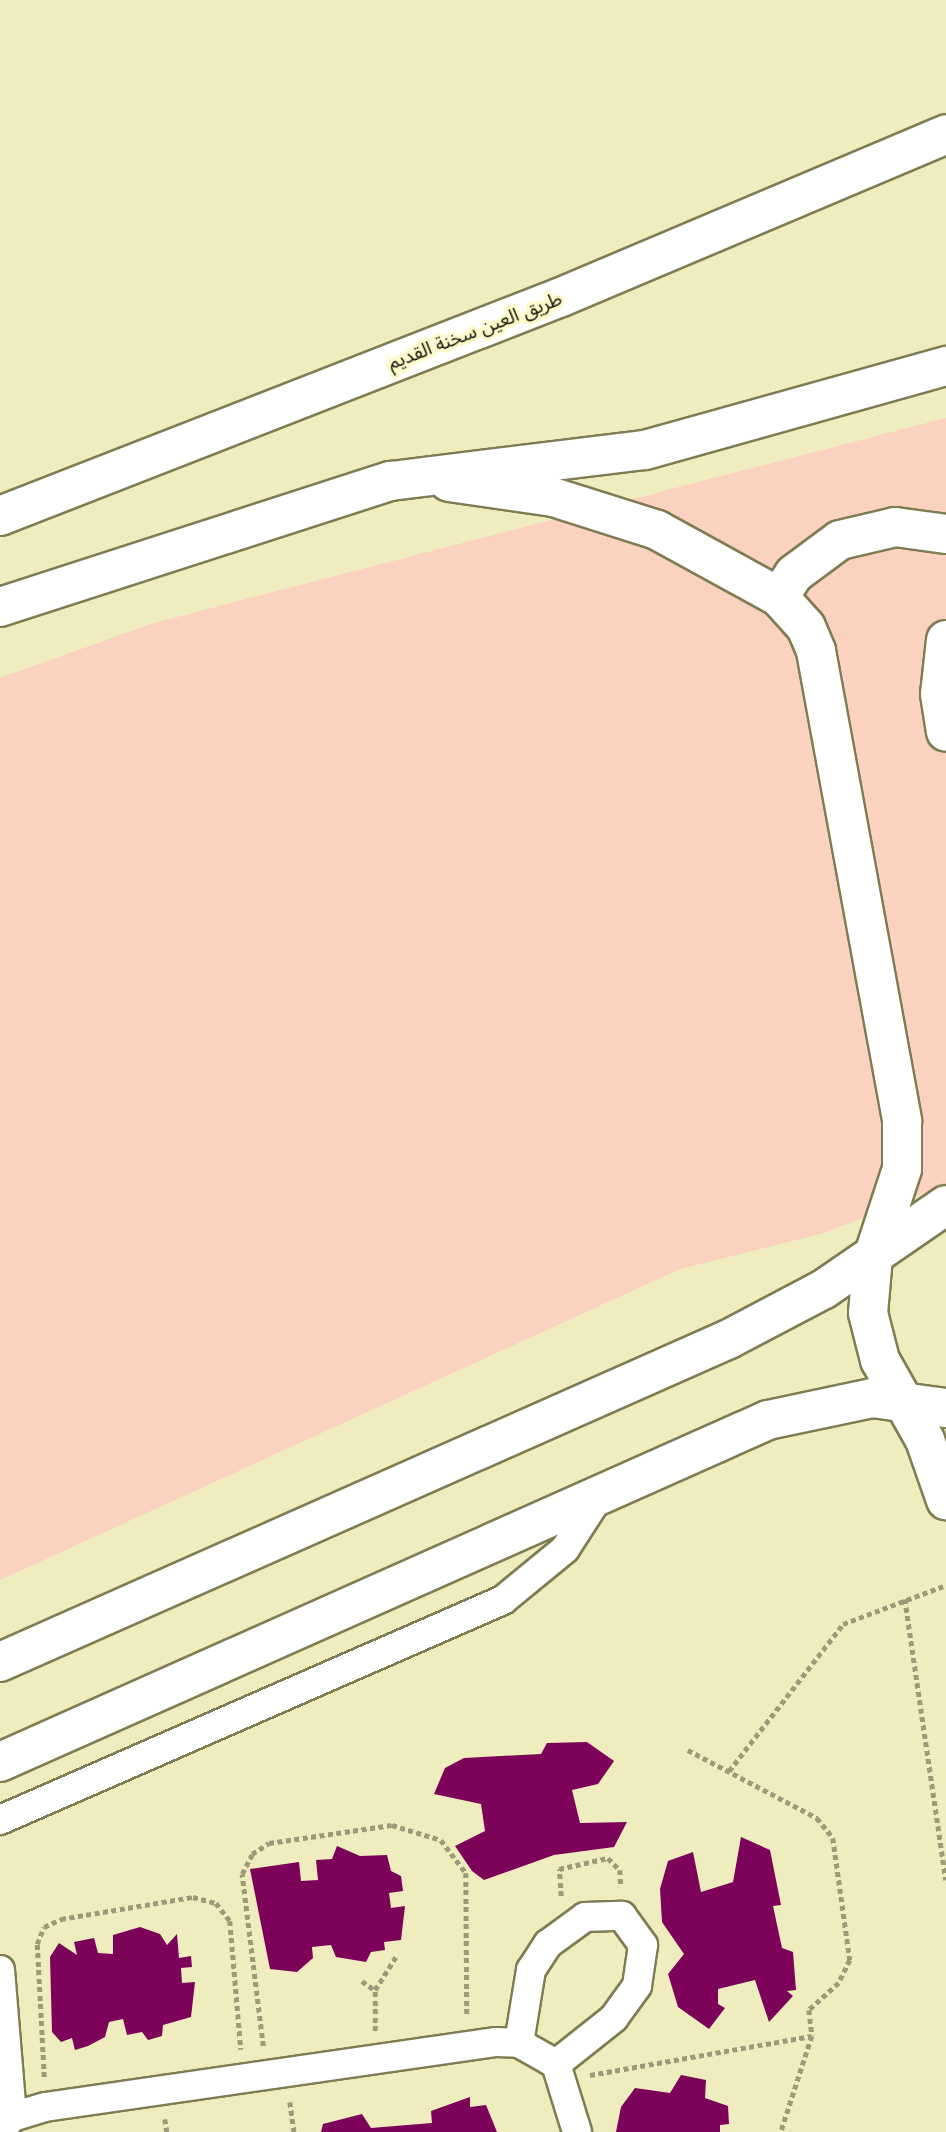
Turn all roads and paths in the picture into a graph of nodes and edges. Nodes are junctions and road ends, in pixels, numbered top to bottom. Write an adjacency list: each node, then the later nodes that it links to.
1 (946, 134): 4 (main road, طريق العين سخنة القديم)
2 (946, 366): 3 (main road)
3 (391, 481): 6 (main road); 7 (main road)
4 (0, 516)
5 (946, 534): 6 (main road)
6 (779, 597): 11 (main road)
7 (0, 607)
8 (946, 640): 9 (main road)
9 (946, 732)
10 (946, 1205): 11 (main road)
11 (873, 1258): 12 (main road); 18 (main road)
12 (904, 1399): 13 (main road); 14 (main road); 15 (main road)
13 (946, 1408)
14 (600, 1495): 20 (main road); 22 (street)
15 (946, 1500)
16 (946, 1585): 17 (path)
17 (905, 1599): 21 (path); 23 (path)
18 (0, 1662)
19 (688, 1750): 21 (path)
20 (0, 1762)
21 (729, 1771): 30 (path)
22 (0, 1820)
23 (946, 1880)
24 (622, 1916): 25 (street); 25 (path); 34 (street)
25 (568, 1927): 31 (street)
26 (396, 1957): 29 (path)
27 (0, 1970): 37 (street)
28 (362, 1981): 29 (path)
29 (375, 1990): 33 (path)
30 (812, 2036): 34 (path); 39 (path)
31 (519, 2043): 32 (street); 34 (street)
32 (467, 2046): 33 (street); 35 (path)
33 (376, 2060): 35 (street)
34 (561, 2072): 38 (street)
35 (255, 2077): 36 (street); 36 (path)
36 (45, 2106): 37 (street)
37 (6, 2124)
38 (577, 2132)
39 (781, 2132)

